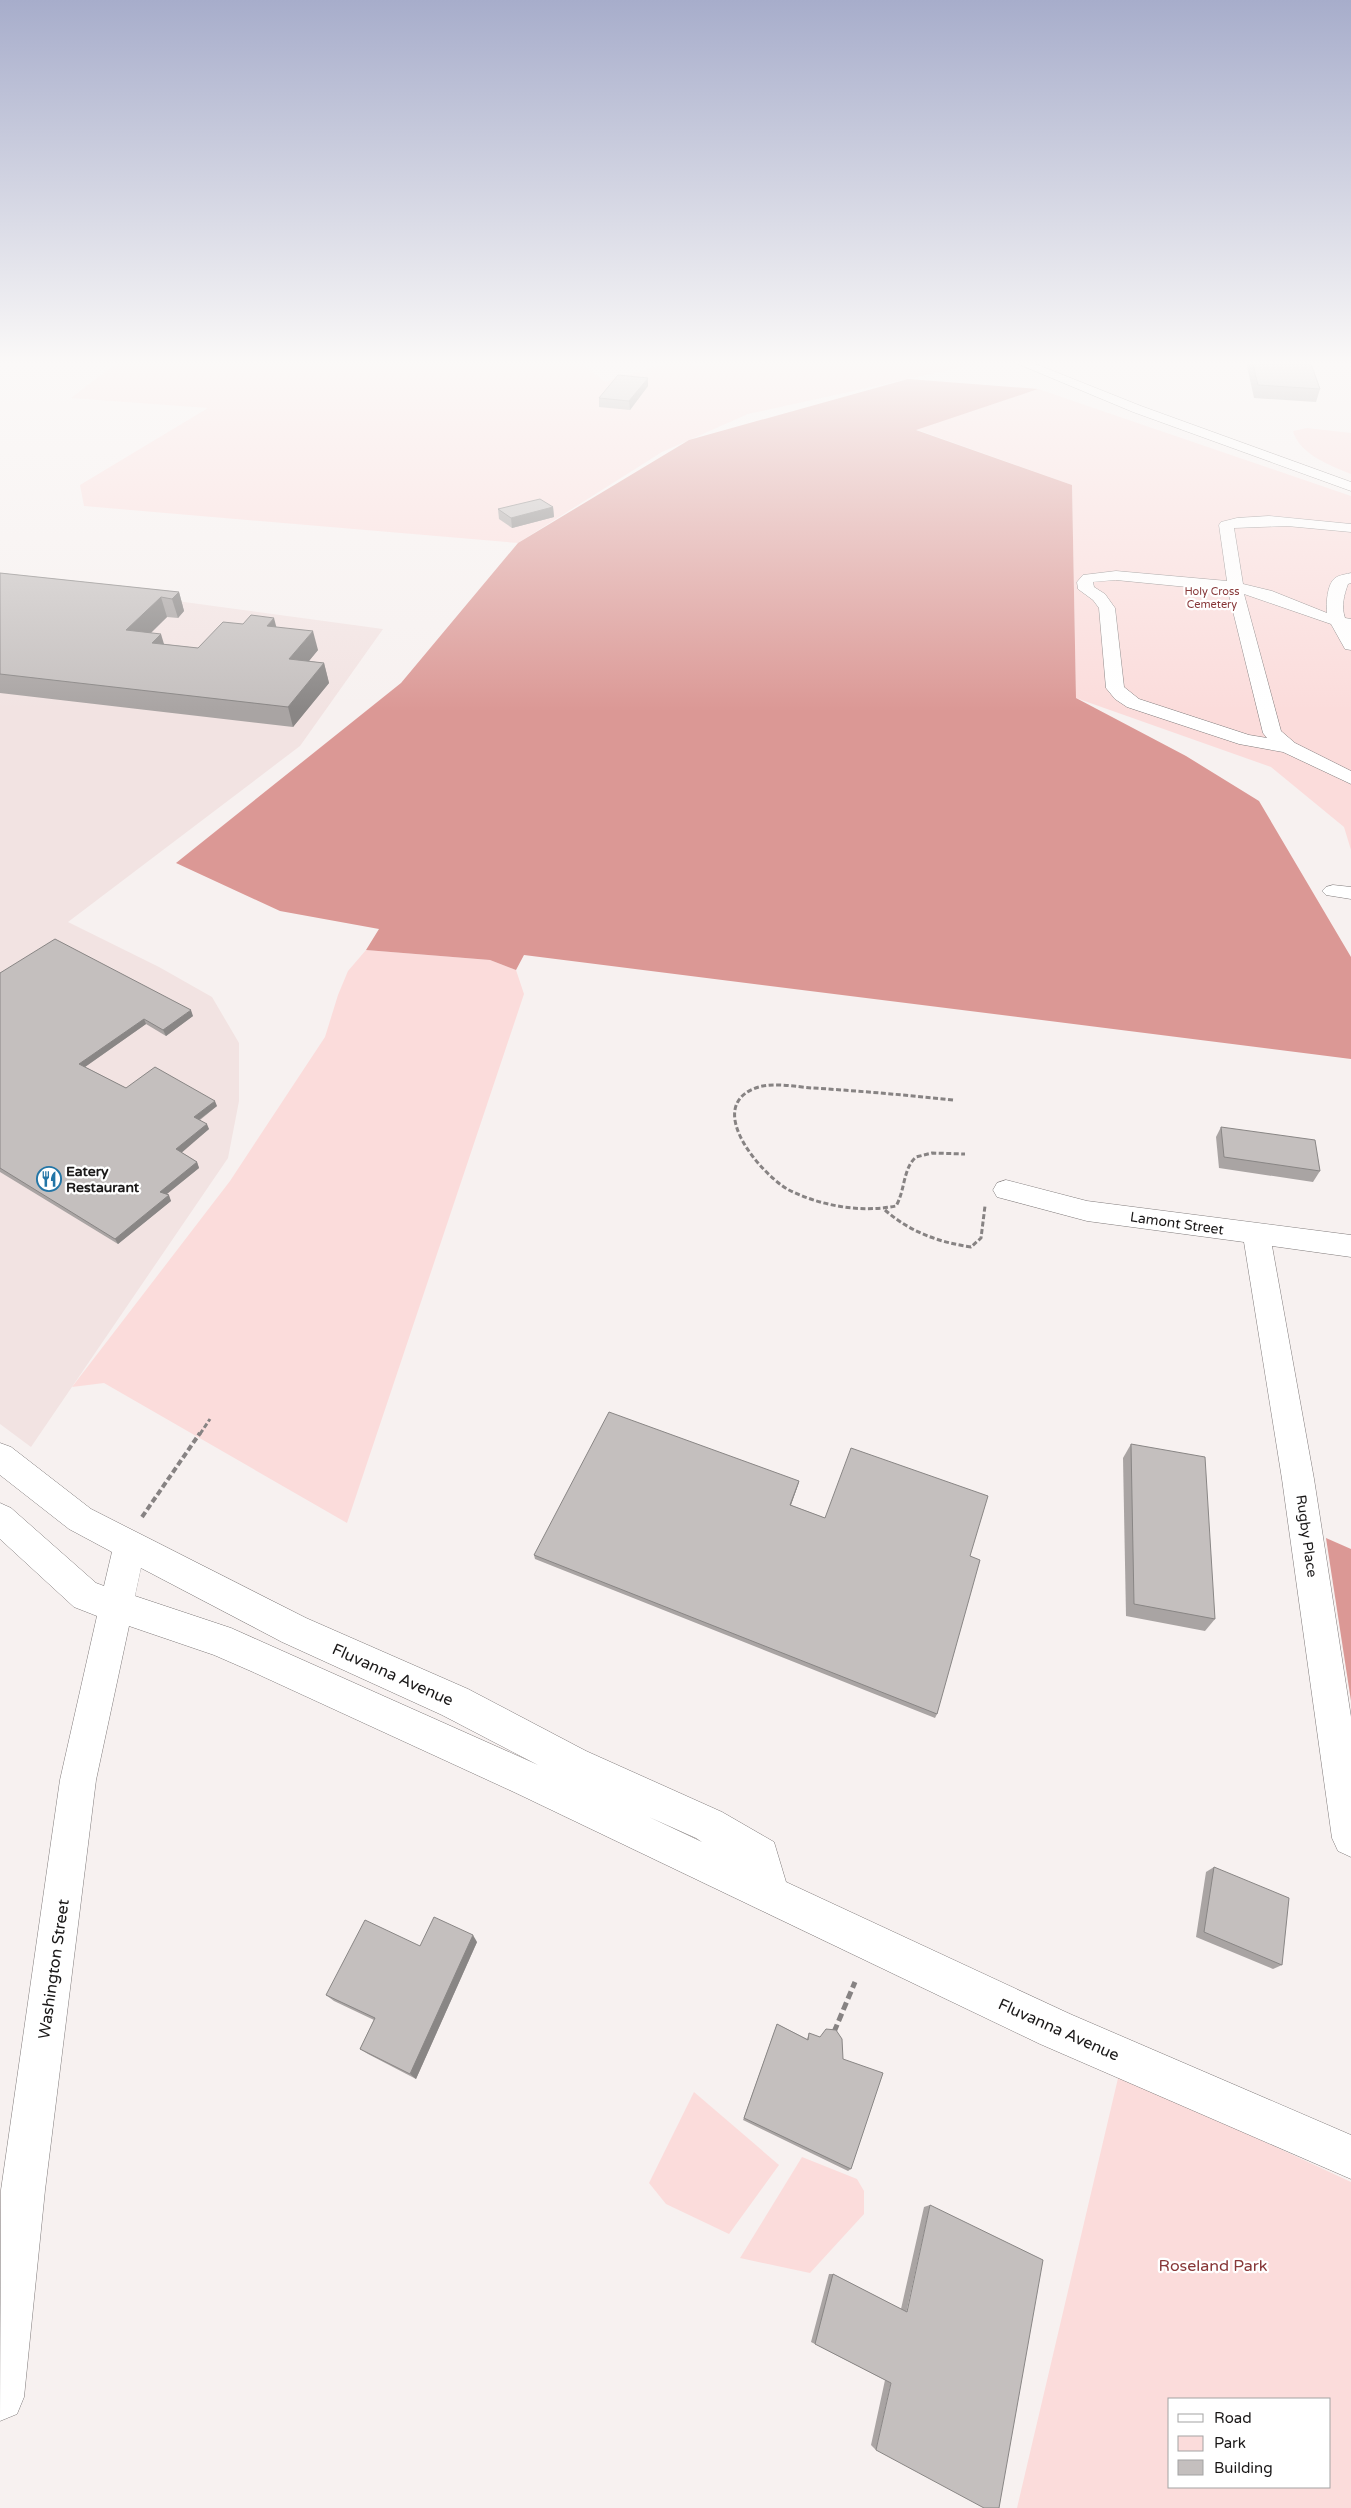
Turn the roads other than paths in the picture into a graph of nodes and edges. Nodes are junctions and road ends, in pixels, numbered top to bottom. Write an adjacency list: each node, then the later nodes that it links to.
1 (1326, 478): 2 (main road)
2 (1351, 487)
3 (1351, 528): 5 (main road)
4 (1351, 578): 6 (main road)
5 (1236, 587): 6 (main road); 8 (main road); 8 (main road)
6 (1344, 622): 7 (main road)
7 (1351, 645)
8 (1288, 747): 9 (main road)
9 (1351, 778)
10 (996, 1195): 11 (main road, Lamont Street)
11 (1256, 1234): 12 (main road, Lamont Street); 17 (main road, Rugby Place)
12 (1351, 1246)
13 (0, 1457): 15 (main road, Fluvanna Avenue)
14 (0, 1518): 16 (main road, Fluvanna Avenue)
15 (130, 1545): 16 (main road, Washington Street); 18 (main road, Fluvanna Avenue)
16 (117, 1606): 18 (main road, Fluvanna Avenue); 20 (main road, Washington Street)
17 (1351, 1838)
18 (770, 1894): 19 (main road, Fluvanna Avenue)
19 (1351, 2157)
20 (0, 2397)

